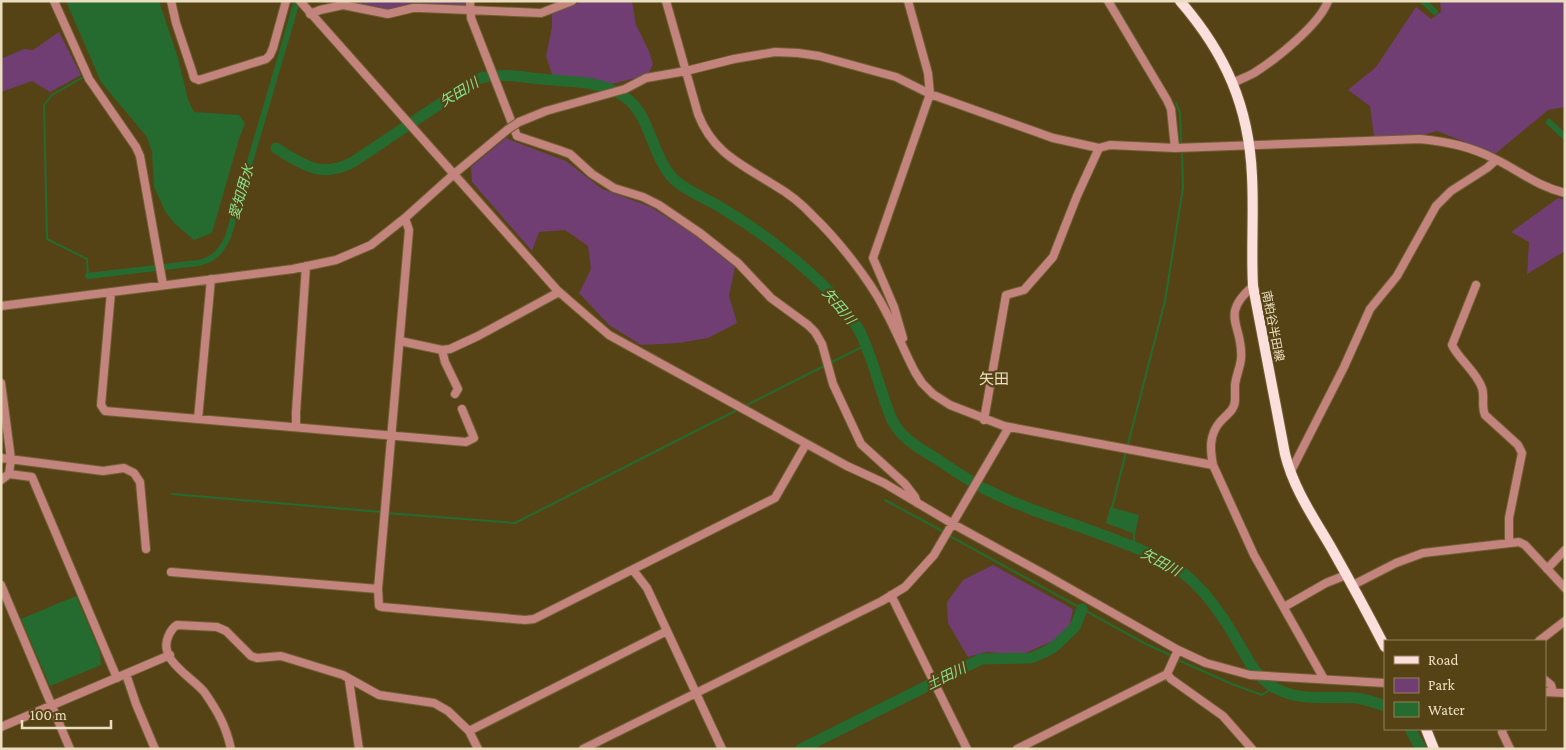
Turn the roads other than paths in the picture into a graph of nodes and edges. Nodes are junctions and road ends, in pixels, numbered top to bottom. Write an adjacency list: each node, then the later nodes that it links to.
1 (54, 1): 25 (street)
2 (171, 1): 3 (street)
3 (286, 1)
4 (572, 1): 11 (street)
5 (666, 1): 13 (street)
6 (908, 1): 15 (street)
7 (1108, 1): 18 (street)
8 (1180, 1): 14 (main road, 南粕谷半田線)
9 (1328, 1): 14 (street)
10 (302, 4): 12 (street)
11 (470, 5): 12 (street); 49 (street)
12 (310, 14): 20 (street)
13 (686, 71): 15 (street); 20 (street, bridge); 32 (street)
14 (1233, 82): 16 (main road, 南粕谷半田線)
15 (930, 94): 17 (street); 32 (street)
16 (1250, 145): 18 (street); 19 (street); 27 (main road, 南粕谷半田線)
17 (1099, 148): 18 (street); 38 (street)
18 (1175, 148)
19 (1496, 160): 21 (street); 46 (street)
20 (454, 174): 22 (street); 29 (street)
21 (1565, 193)
22 (405, 218): 23 (street); 31 (street)
23 (306, 266): 24 (street); 39 (street)
24 (211, 279): 25 (street); 37 (street)
25 (163, 285): 28 (street)
26 (1476, 285): 51 (street)
27 (1253, 286): 45 (street); 46 (main road, 南粕谷半田線)
28 (111, 292): 30 (street); 37 (street)
29 (559, 292): 33 (street); 42 (street)
30 (1, 306)
31 (400, 341): 33 (street); 41 (street)
32 (900, 342): 38 (street)
33 (442, 350): 35 (street)
34 (1, 383): 44 (street)
35 (455, 394)
36 (462, 410): 41 (street)
37 (198, 419): 39 (street)
38 (984, 420): 40 (street)
39 (296, 427): 41 (street)
40 (1009, 427): 45 (street); 50 (street)
41 (392, 436): 61 (street)
42 (806, 444): 49 (street); 55 (street)
43 (1, 458): 44 (street)
44 (11, 459): 47 (street); 52 (street)
45 (1213, 465): 63 (street)
46 (1290, 473): 57 (main road, 南粕谷半田線)
47 (9, 474): 48 (street); 72 (street)
48 (1, 480)
49 (917, 503): 50 (street)
50 (953, 524): 62 (street); 68 (street)
51 (1509, 542): 54 (street); 59 (street)
52 (146, 549)
53 (1565, 550): 54 (street)
54 (1546, 569): 60 (street)
55 (633, 570): 61 (street); 65 (street)
56 (171, 572): 61 (street)
57 (1346, 575): 59 (main road, 南粕谷半田線); 63 (street)
58 (1, 585): 80 (street)
59 (1353, 586): 67 (main road, 南粕谷半田線)
60 (1565, 588)
61 (378, 589)
62 (891, 595): 78 (street); 92 (street)
63 (1284, 607): 73 (street)
64 (1565, 621): 66 (street)
65 (667, 631): 78 (street); 84 (street)
66 (1540, 640)
67 (1384, 645)
68 (1178, 650): 71 (street); 73 (street)
69 (170, 655): 70 (street); 74 (street); 87 (street)
70 (126, 674): 72 (street); 86 (street)
71 (1167, 674): 93 (street); 94 (street)
72 (117, 678): 80 (street)
73 (1324, 679): 76 (street)
74 (349, 680): 84 (street); 88 (street)
75 (1546, 681): 77 (street)
76 (1384, 683)
77 (1549, 692): 79 (street)
78 (695, 693): 90 (street); 91 (street)
79 (1565, 693)
80 (52, 705): 81 (street); 85 (street)
81 (1, 727)
82 (1426, 730): 95 (main road)
83 (1503, 730): 96 (street)
84 (469, 731): 89 (street)
85 (70, 749)
86 (155, 749)
87 (231, 749)
88 (359, 749)
89 (478, 749)
90 (583, 749)
91 (722, 749)
92 (967, 749)
93 (1017, 749)
94 (1252, 749)
95 (1434, 749)
96 (1510, 749)

